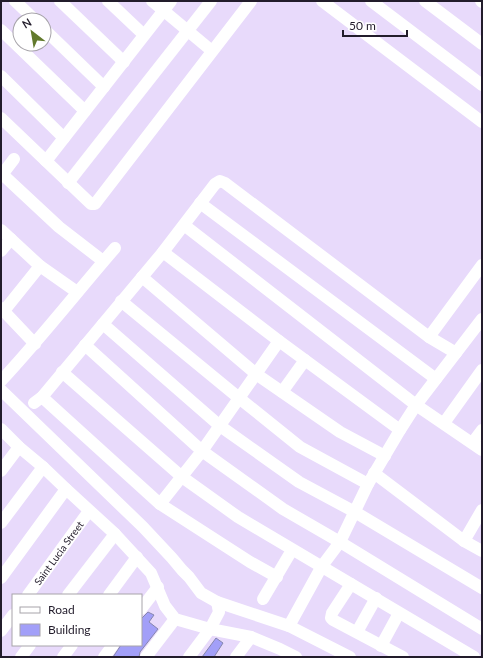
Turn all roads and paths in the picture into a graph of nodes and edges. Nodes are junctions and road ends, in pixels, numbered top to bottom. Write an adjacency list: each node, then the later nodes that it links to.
1 (15, 1): 12 (street)
2 (60, 1): 19 (street)
3 (108, 1): 15 (street)
4 (152, 1): 11 (street)
5 (171, 1): 11 (street)
6 (212, 1): 14 (street)
7 (251, 1): 18 (street)
8 (322, 1): 25 (street)
9 (371, 1): 21 (street)
10 (425, 1): 17 (street)
11 (163, 11): 14 (street); 15 (street)
12 (27, 12)
13 (1, 30): 23 (street)
14 (188, 31): 18 (street); 30 (street)
15 (144, 35): 19 (street)
16 (52, 37): 22 (street)
17 (482, 44)
18 (212, 51): 30 (street)
19 (124, 62): 22 (street)
20 (1, 76): 26 (street)
21 (482, 85)
22 (104, 86): 23 (street)
23 (85, 111): 26 (street)
24 (1, 118): 28 (street)
25 (482, 121)
26 (64, 138): 28 (street)
27 (14, 159): 29 (street)
28 (46, 161): 30 (street)
29 (2, 175): 38 (street)
30 (68, 183)
31 (200, 203): 32 (street); 47 (street); 56 (street)
32 (184, 225): 37 (street); 61 (street)
33 (1, 230): 34 (street)
34 (11, 239): 36 (street); 40 (street)
35 (115, 248): 38 (street)
36 (1, 251)
37 (164, 252): 41 (street); 48 (street)
38 (103, 261): 42 (street)
39 (482, 265): 47 (street)
40 (40, 266): 42 (street); 44 (street)
41 (142, 277): 43 (street); 55 (street)
42 (77, 292): 49 (street)
43 (121, 301): 46 (street); 60 (street)
44 (2, 310): 49 (street)
45 (482, 319): 51 (street)
46 (103, 324): 50 (street); 63 (street)
47 (428, 337): 51 (street)
48 (279, 341): 52 (street); 55 (street)
49 (35, 344): 57 (street)
50 (85, 345): 54 (street); 69 (street)
51 (456, 353): 56 (street)
52 (305, 360): 59 (street); 65 (street)
53 (482, 370): 62 (street)
54 (62, 372): 74 (street); 77 (street)
55 (256, 374): 59 (street); 60 (street)
56 (436, 379): 61 (street)
57 (1, 381)
58 (1, 390): 99 (street)
59 (282, 392): 70 (street)
60 (239, 398): 63 (street); 75 (street)
61 (416, 405): 62 (street); 65 (street)
62 (444, 423): 67 (street)
63 (220, 426): 69 (street); 79 (street)
64 (1, 429): 68 (street)
65 (400, 430): 70 (street)
66 (482, 430): 67 (street)
67 (477, 446)
68 (19, 447): 71 (street); 72 (street)
69 (202, 451): 74 (street); 84 (street)
70 (385, 456): 73 (street)
71 (43, 467): 76 (street); 81 (street)
72 (1, 471)
73 (374, 473): 75 (street); 83 (street)
74 (182, 477): 77 (street); 85 (street)
75 (368, 484): 79 (street)
76 (66, 489): 78 (street); 90 (street)
77 (160, 504): 89 (street)
78 (90, 511): 82 (street); 94 (street, Saint Lucia Street)
79 (355, 512): 84 (street); 93 (street)
80 (481, 513): 83 (street)
81 (1, 523)
82 (115, 534): 87 (street); 95 (street)
83 (464, 540): 86 (street)
84 (340, 542): 88 (street); 106 (street)
85 (292, 550): 88 (street); 89 (street)
86 (482, 551)
87 (137, 557): 92 (street); 96 (street)
88 (322, 566): 91 (street); 104 (street)
89 (276, 577): 98 (street)
90 (1, 578)
91 (351, 584): 97 (street); 108 (street)
92 (158, 587): 100 (street); 103 (street)
93 (482, 588)
94 (29, 594)
95 (69, 594)
96 (110, 594)
97 (376, 598): 101 (street); 108 (street)
98 (263, 599)
99 (217, 602): 104 (street); 105 (street)
100 (142, 608)
101 (399, 613): 113 (street); 124 (street)
102 (12, 616): 107 (street)
103 (175, 619): 105 (street); 118 (street)
104 (289, 626): 122 (street)
105 (210, 629): 109 (street); 119 (street)
106 (482, 629)
107 (1, 631)
108 (357, 632): 113 (street)
109 (251, 637): 114 (street); 120 (street)
110 (29, 646): 115 (street)
111 (71, 646): 116 (street)
112 (112, 646): 117 (street)
113 (381, 646): 123 (street)
114 (277, 653): 121 (street)
115 (21, 657)
116 (63, 657)
117 (104, 657)
118 (146, 657)
119 (189, 657)
120 (236, 657)
121 (296, 657)
122 (350, 657)
123 (403, 657)
124 (474, 657)

